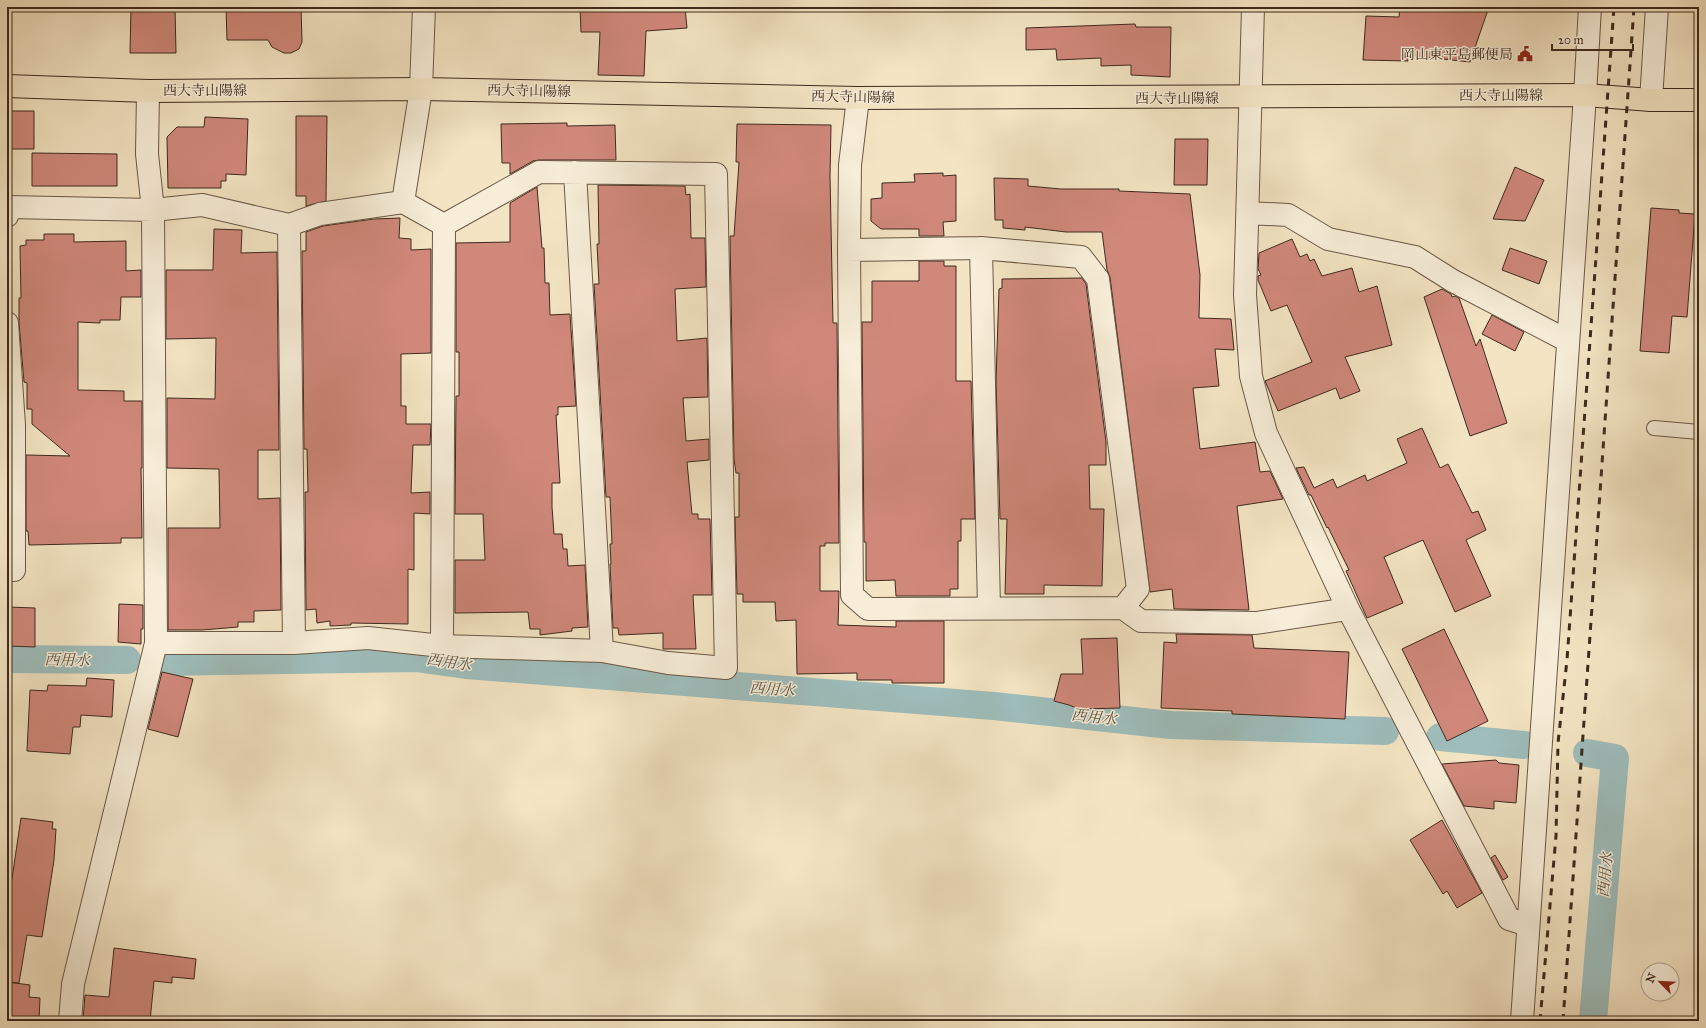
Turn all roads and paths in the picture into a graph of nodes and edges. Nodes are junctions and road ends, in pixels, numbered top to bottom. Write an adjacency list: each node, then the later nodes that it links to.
1 (424, 7): 6 (street)
2 (1253, 7): 10 (street)
3 (1590, 7): 8 (street)
4 (1657, 7): 11 (street)
5 (7, 86): 7 (main road, 西大寺山陽線)
6 (421, 89): 7 (main road, 西大寺山陽線); 9 (main road, 西大寺山陽線); 14 (street)
7 (148, 91): 15 (street)
8 (1585, 96): 10 (main road, 西大寺山陽線); 11 (main road, 西大寺山陽線); 23 (street)
9 (858, 98): 10 (main road, 西大寺山陽線); 21 (street)
10 (1251, 98): 16 (street)
11 (1651, 100): 12 (main road, 西大寺山陽線)
12 (1699, 100)
13 (575, 172): 19 (street); 34 (street); 34 (street)
14 (403, 202): 18 (street); 19 (street)
15 (153, 210): 17 (street); 18 (street); 31 (street)
16 (1248, 213): 23 (street); 30 (street)
17 (7, 216)
18 (289, 225): 32 (street)
19 (444, 225): 33 (street)
20 (981, 248): 21 (street); 28 (street); 29 (street)
21 (849, 250): 28 (street)
22 (7, 323): 24 (street)
23 (1568, 341): 35 (street)
24 (11, 426): 27 (street)
25 (1654, 428): 26 (lane)
26 (1699, 432)
27 (7, 570)
28 (988, 608): 29 (street)
29 (1123, 608): 30 (street)
30 (1348, 609): 35 (street)
31 (156, 643): 32 (street); 36 (street)
32 (294, 643): 33 (street)
33 (442, 646): 34 (street)
34 (602, 651)
35 (1528, 925): 37 (street)
36 (70, 1021)
37 (1522, 1021)

